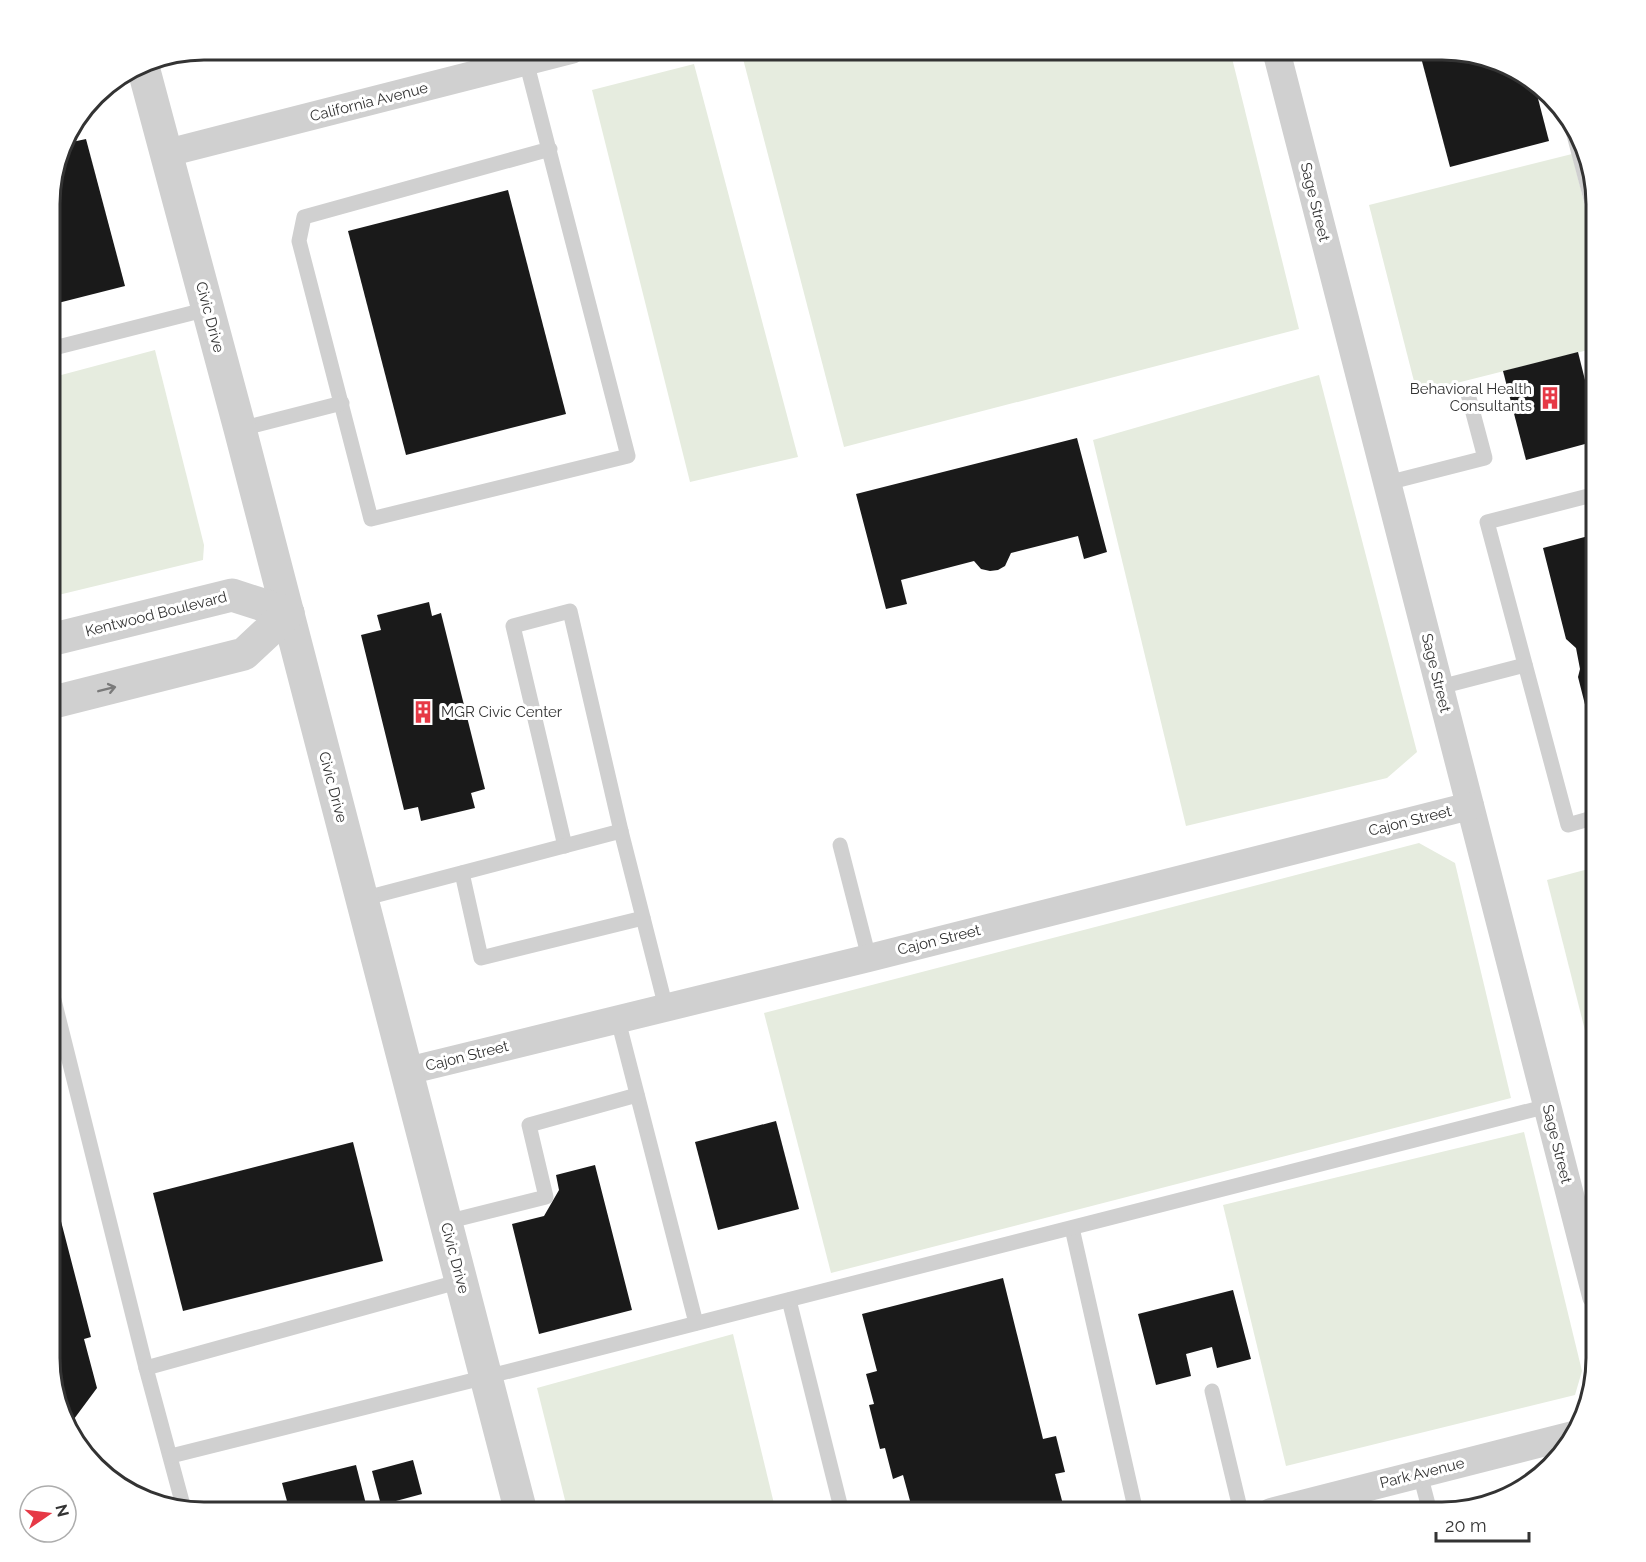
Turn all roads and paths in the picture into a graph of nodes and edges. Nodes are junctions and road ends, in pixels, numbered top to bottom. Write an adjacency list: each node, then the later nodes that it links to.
1 (530, 60): 3 (street, California Avenue)
2 (1279, 60): 12 (street, Sage Street)
3 (526, 61): 5 (lane); 6 (street, California Avenue)
4 (145, 73): 6 (street, Civic Drive)
5 (550, 149): 10 (lane); 10 (lane)
6 (167, 153): 7 (street, Civic Drive)
7 (208, 309): 8 (lane); 11 (street, Civic Drive)
8 (60, 346)
9 (1468, 394): 12 (lane)
10 (342, 403): 11 (lane)
11 (240, 429): 14 (street, Civic Drive)
12 (1388, 483): 17 (street, Sage Street)
13 (1586, 497): 16 (lane)
14 (288, 613): 15 (street, Kentwood Boulevard); 18 (street, one-way to 14); 25 (street, Civic Drive)
15 (60, 638)
16 (1525, 665): 17 (lane); 20 (lane)
17 (1440, 687): 19 (street, Sage Street)
18 (60, 700)
19 (1470, 806): 27 (street, Cajon Street); 33 (street, Sage Street)
20 (1586, 820)
21 (621, 831): 23 (lane); 23 (lane); 26 (lane)
22 (840, 845): 27 (lane)
23 (565, 846): 24 (lane)
24 (462, 873): 25 (lane); 26 (lane)
25 (362, 899): 31 (street, Civic Drive)
26 (643, 918): 28 (lane)
27 (869, 958): 28 (street, Cajon Street)
28 (666, 1008): 29 (street, Cajon Street)
29 (618, 1020): 31 (street, Cajon Street); 32 (lane)
30 (60, 1024): 40 (lane)
31 (407, 1071): 34 (street, Civic Drive)
32 (637, 1095): 34 (lane); 39 (lane)
33 (1548, 1106): 35 (lane); 36 (street, Sage Street)
34 (446, 1222): 37 (street, Civic Drive)
35 (1072, 1228): 38 (lane); 49 (lane)
36 (1586, 1256)
37 (461, 1281): 40 (lane); 41 (street, Civic Drive)
38 (789, 1300): 39 (lane); 48 (lane)
39 (696, 1323): 41 (lane)
40 (146, 1368): 44 (lane)
41 (486, 1377): 44 (lane); 47 (street, Civic Drive)
42 (1212, 1391): 50 (lane)
43 (1562, 1438): 45 (street, Park Avenue)
44 (171, 1456): 46 (lane)
45 (1420, 1474): 51 (street, Park Avenue); 52 (lane)
46 (182, 1500)
47 (518, 1502)
48 (840, 1502)
49 (1134, 1502)
50 (1239, 1502)
51 (1310, 1502)
52 (1427, 1502)

